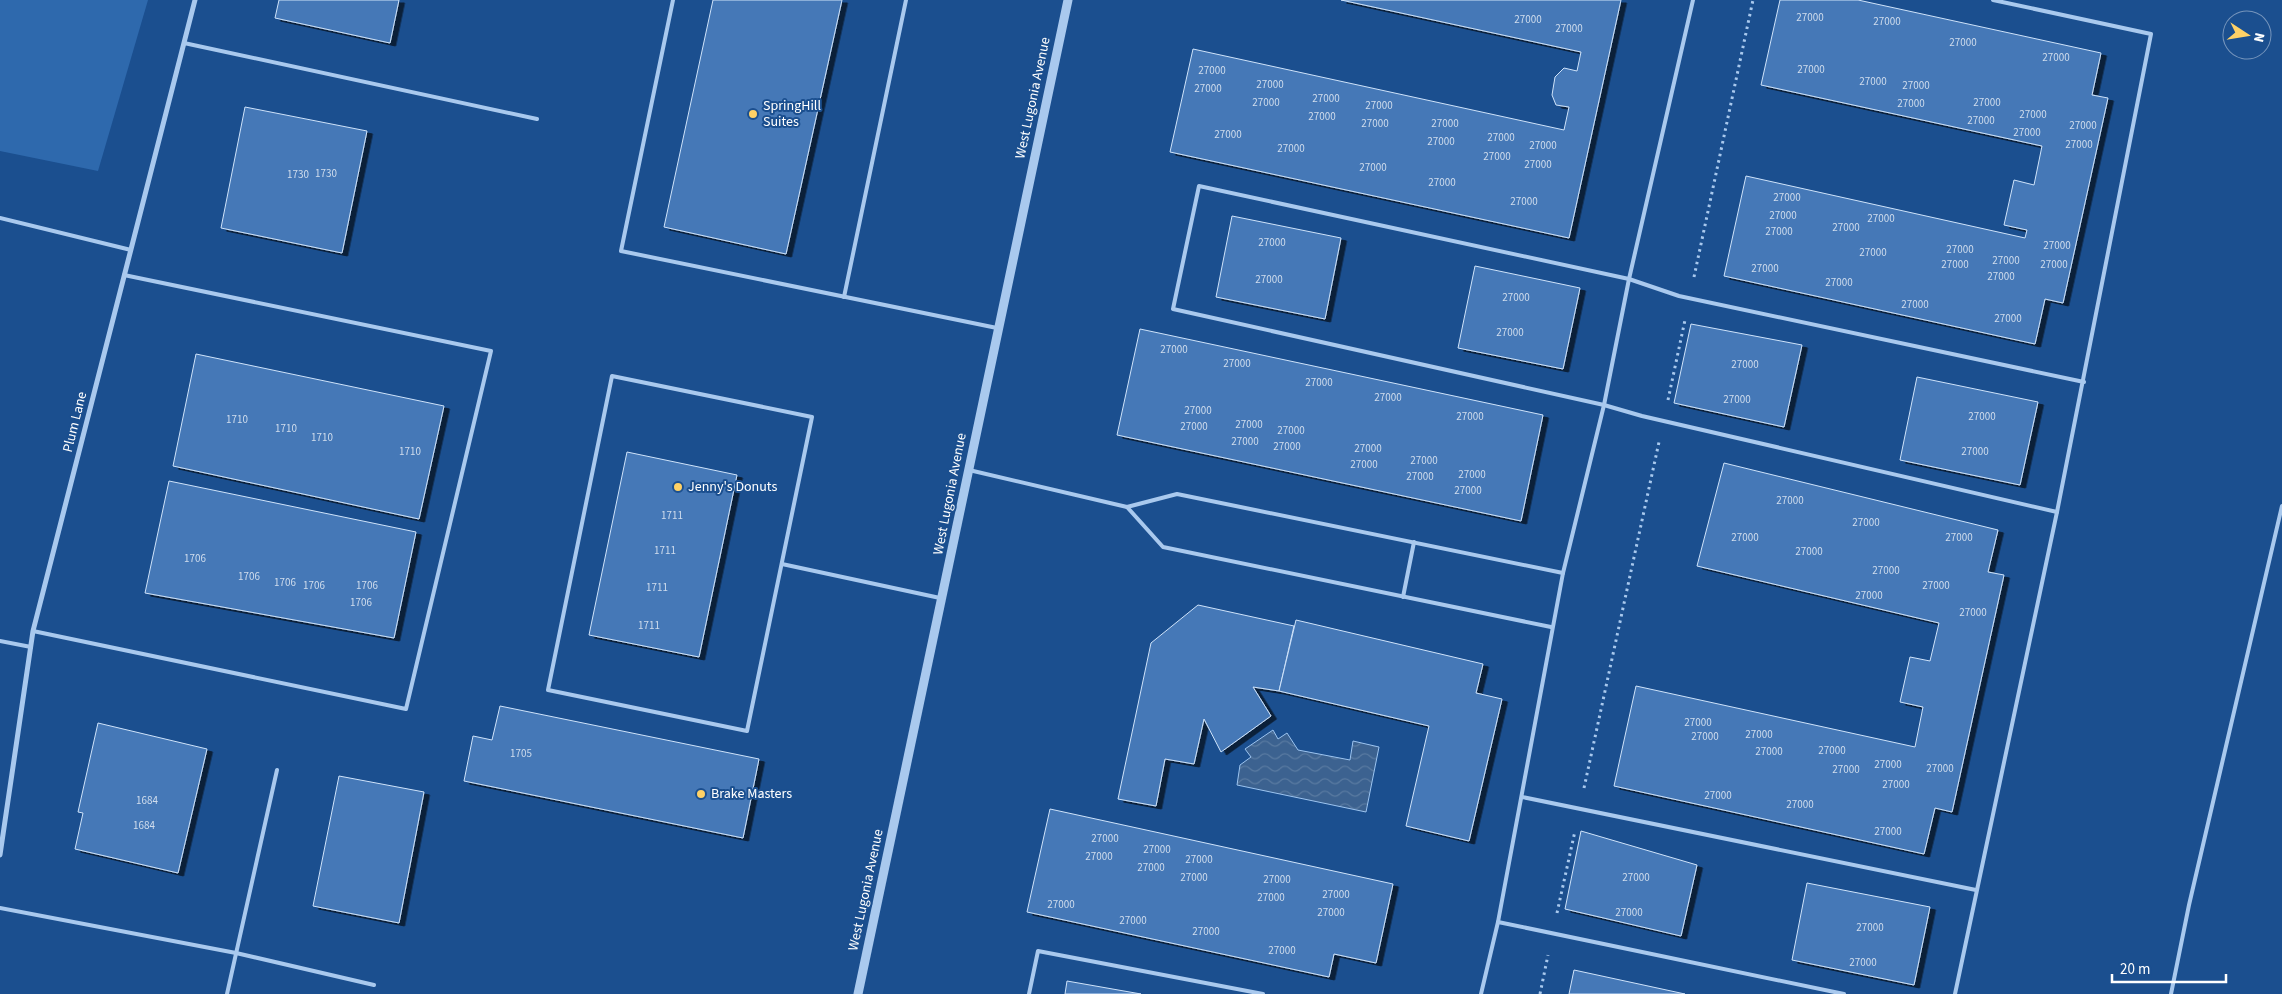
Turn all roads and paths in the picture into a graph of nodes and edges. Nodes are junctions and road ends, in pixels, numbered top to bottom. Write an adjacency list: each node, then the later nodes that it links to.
1 (195, 0): 8 (street, Plum Lane)
2 (673, 0): 14 (lane)
3 (906, 0): 14 (lane)
4 (1068, 0): 16 (street, West Lugonia Avenue)
5 (1693, 0): 13 (lane)
6 (1753, 0): 15 (path)
7 (1993, 0): 17 (lane)
8 (184, 43): 9 (lane); 11 (street, Plum Lane)
9 (537, 119)
10 (0, 218): 11 (lane)
11 (131, 250): 12 (street, Plum Lane)
12 (124, 275): 30 (street, Plum Lane); 30 (lane)
13 (1629, 279): 15 (lane); 18 (lane); 18 (lane)
14 (844, 297): 16 (lane)
15 (1689, 298): 17 (lane); 19 (path)
16 (998, 328): 20 (street, West Lugonia Avenue)
17 (2084, 382): 23 (lane)
18 (1604, 405): 19 (lane); 26 (lane)
19 (1664, 421): 23 (lane); 35 (path)
20 (968, 470): 22 (lane); 28 (street, West Lugonia Avenue)
21 (2282, 506): 51 (lane)
22 (1127, 507): 24 (lane); 27 (lane)
23 (2057, 512): 37 (lane)
24 (1414, 542): 26 (lane); 27 (lane)
25 (782, 564): 25 (lane); 28 (lane)
26 (1563, 572): 29 (lane)
27 (1403, 597): 29 (lane)
28 (942, 599): 44 (street, West Lugonia Avenue)
29 (1551, 627): 34 (lane)
30 (34, 631): 32 (street, Plum Lane)
31 (0, 641): 32 (lane)
32 (31, 647): 36 (street, Plum Lane)
33 (277, 770): 41 (lane)
34 (1522, 797): 35 (lane); 39 (lane)
35 (1580, 808): 37 (lane); 40 (path)
36 (0, 855)
37 (1976, 890): 50 (lane)
38 (0, 908): 41 (lane)
39 (1498, 922): 40 (lane); 47 (lane)
40 (1552, 933): 48 (path); 49 (lane)
41 (236, 953): 42 (lane); 43 (lane)
42 (374, 985)
43 (227, 994)
44 (858, 994)
45 (1030, 994): 46 (lane)
46 (1263, 994)
47 (1481, 994)
48 (1540, 994)
49 (1844, 994)
50 (1955, 994)
51 (2171, 994)

